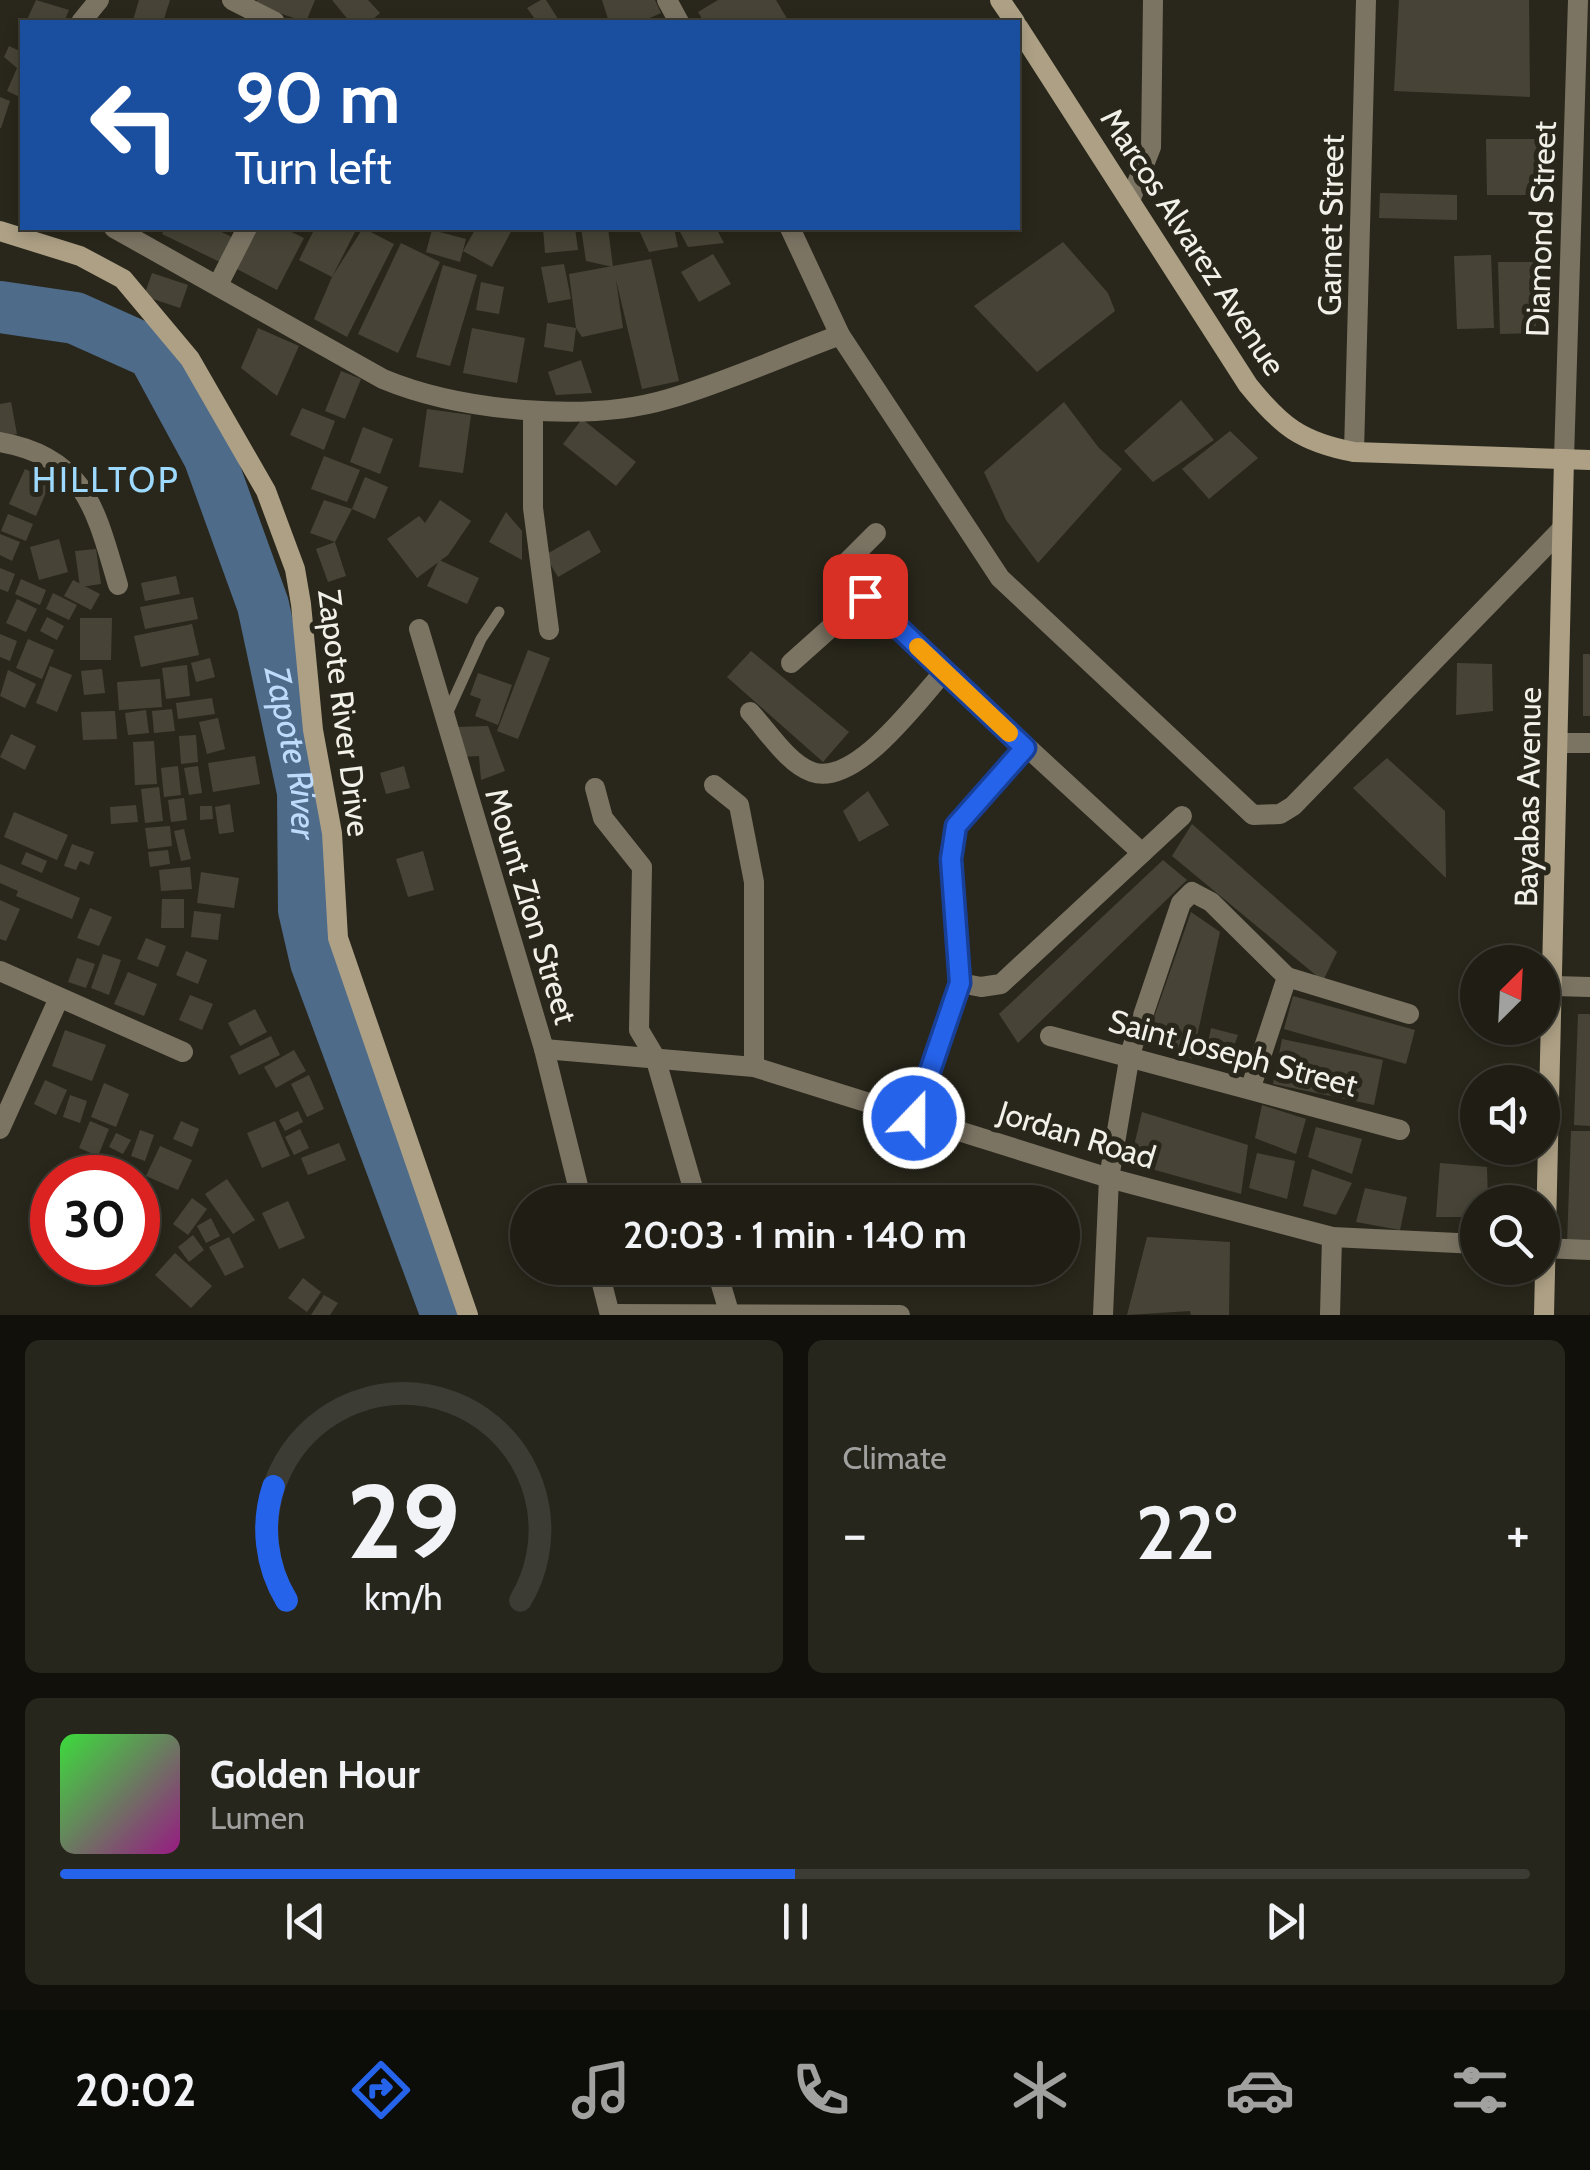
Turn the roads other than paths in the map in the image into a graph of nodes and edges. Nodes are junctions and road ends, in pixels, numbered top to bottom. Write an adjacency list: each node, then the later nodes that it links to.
1 (99, 0): 6 (street)
2 (232, 0): 7 (street)
3 (1154, 0): 9 (street)
4 (1366, 0): 18 (street, Garnet Street)
5 (1578, 0): 19 (street, Diamond Street)
6 (83, 20)
7 (271, 20)
8 (1020, 31): 9 (street, Marcos Alvarez Avenue)
9 (1130, 201): 18 (street, Marcos Alvarez Avenue)
10 (118, 230): 14 (street)
11 (246, 230): 14 (street)
12 (791, 230): 15 (street)
13 (0, 231): 71 (street, Zapote River Drive)
14 (218, 283): 16 (street)
15 (840, 335): 16 (street); 21 (street)
16 (533, 413): 27 (street)
17 (0, 442): 23 (street)
18 (1354, 452): 19 (street, Marcos Alvarez Avenue)
19 (1564, 460): 20 (street, Marcos Alvarez Avenue); 21 (street, Bayabas Avenue)
20 (1590, 460)
21 (1560, 531): 32 (street, Bayabas Avenue)
22 (876, 533): 24 (street)
23 (118, 584)
24 (865, 596): 28 (street); 29 (street)
25 (499, 612): 31 (lane)
26 (419, 629): 31 (street, Mount Zion Street)
27 (548, 630)
28 (790, 663)
29 (944, 672): 30 (street); 34 (street)
30 (750, 712)
31 (444, 723): 49 (street, Mount Zion Street)
32 (1560, 743): 33 (street); 39 (street, Bayabas Avenue)
33 (1590, 743)
34 (1025, 748): 38 (street); 42 (street)
35 (714, 785): 53 (street)
36 (595, 788): 52 (street)
37 (1182, 816): 38 (street)
38 (1142, 854): 42 (street)
39 (1555, 945)
40 (0, 971): 45 (street)
41 (1288, 977): 46 (street); 51 (street); 54 (street)
42 (960, 983): 55 (street)
43 (1560, 986): 44 (street)
44 (1590, 987)
45 (60, 998): 50 (street); 56 (street)
46 (1409, 1014)
47 (1050, 1036): 51 (street, Saint Joseph Street)
48 (1552, 1045): 61 (street, Bayabas Avenue)
49 (544, 1050): 52 (street, Jordan Road); 59 (street, Mount Zion Street)
50 (183, 1052)
51 (1130, 1054): 54 (street, Saint Joseph Street); 58 (street)
52 (655, 1056): 53 (street, Jordan Road); 60 (street)
53 (754, 1067): 55 (street, Jordan Road)
54 (1252, 1087): 57 (street, Saint Joseph Street)
55 (914, 1118): 58 (street, Jordan Road)
56 (0, 1129)
57 (1400, 1130)
58 (1109, 1178): 62 (street, Jordan Road); 73 (street)
59 (578, 1185)
60 (693, 1185)
61 (1546, 1185)
62 (1332, 1237): 63 (street, Jordan Road); 74 (street)
63 (1460, 1243)
64 (1560, 1249): 65 (street)
65 (1590, 1250)
66 (602, 1285): 70 (street)
67 (721, 1285): 69 (street)
68 (1544, 1285): 75 (street, Bayabas Avenue)
69 (729, 1312): 70 (street); 72 (street)
70 (610, 1314)
71 (468, 1315)
72 (900, 1315)
73 (1104, 1315)
74 (1330, 1315)
75 (1544, 1315)

